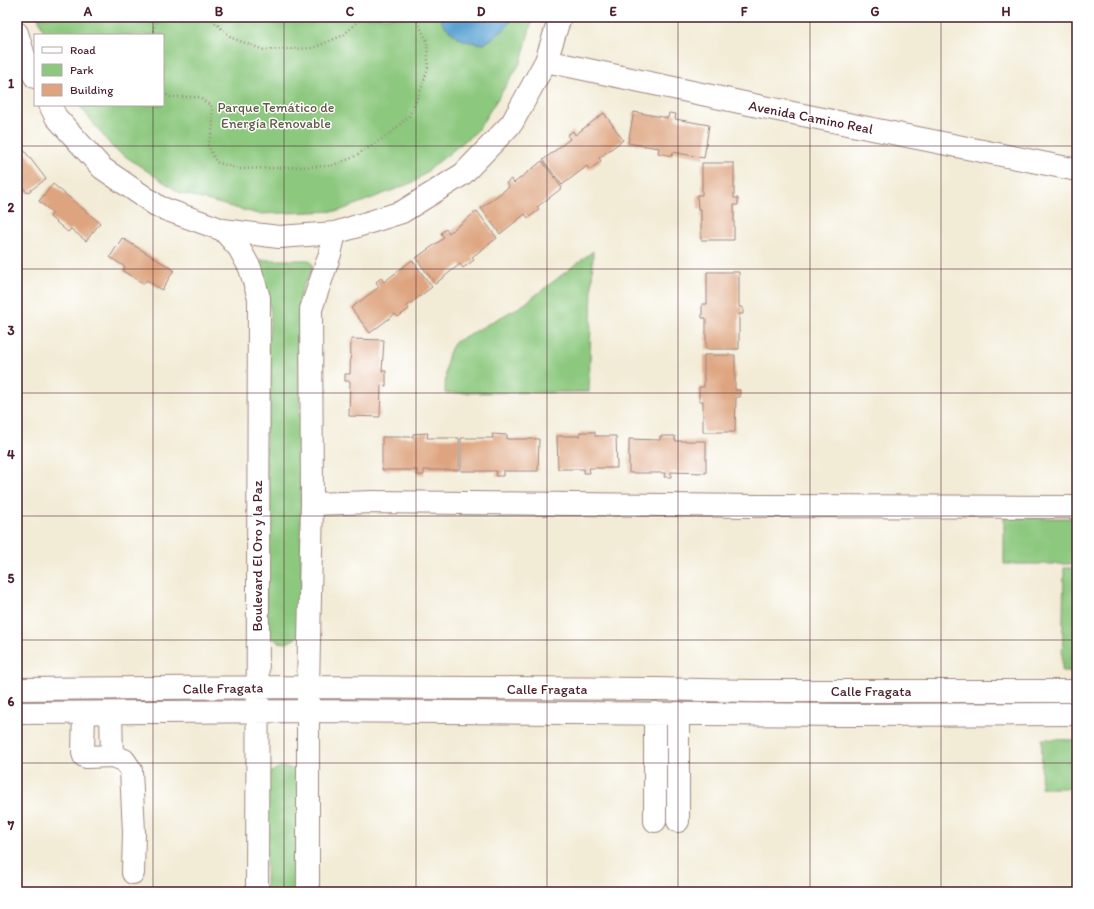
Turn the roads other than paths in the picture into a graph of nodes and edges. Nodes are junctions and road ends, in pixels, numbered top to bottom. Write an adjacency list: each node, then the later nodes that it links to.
1 (560, 17): 4 (street)
2 (17, 33): 3 (street)
3 (20, 57): 5 (street)
4 (546, 61): 7 (street, Avenida Camino Real); 9 (street)
5 (34, 76)
6 (50, 106): 8 (street)
7 (1077, 170)
8 (223, 230): 9 (street); 12 (street, Boulevard El Oro y la Paz)
9 (335, 233): 10 (street)
10 (312, 504): 11 (street); 13 (street)
11 (1077, 507)
12 (257, 687): 13 (street, Calle Fragata); 14 (street, Calle Fragata); 16 (street, Boulevard El Oro y la Paz)
13 (308, 687): 15 (street, Calle Fragata); 17 (street)
14 (17, 689)
15 (1077, 691)
16 (257, 711): 17 (street, Calle Fragata); 20 (street, Calle Fragata); 28 (street, Boulevard El Oro y la Paz)
17 (308, 711): 21 (street, Calle Fragata); 29 (street)
18 (17, 713): 19 (street, Calle Fragata)
19 (84, 713): 20 (street, Calle Fragata); 24 (street)
20 (111, 713): 24 (street)
21 (655, 713): 22 (street, Calle Fragata); 25 (street)
22 (678, 713): 23 (street, Calle Fragata); 26 (street)
23 (1077, 714)
24 (112, 756): 27 (street)
25 (655, 821)
26 (678, 821)
27 (133, 873)
28 (257, 892)
29 (308, 892)

